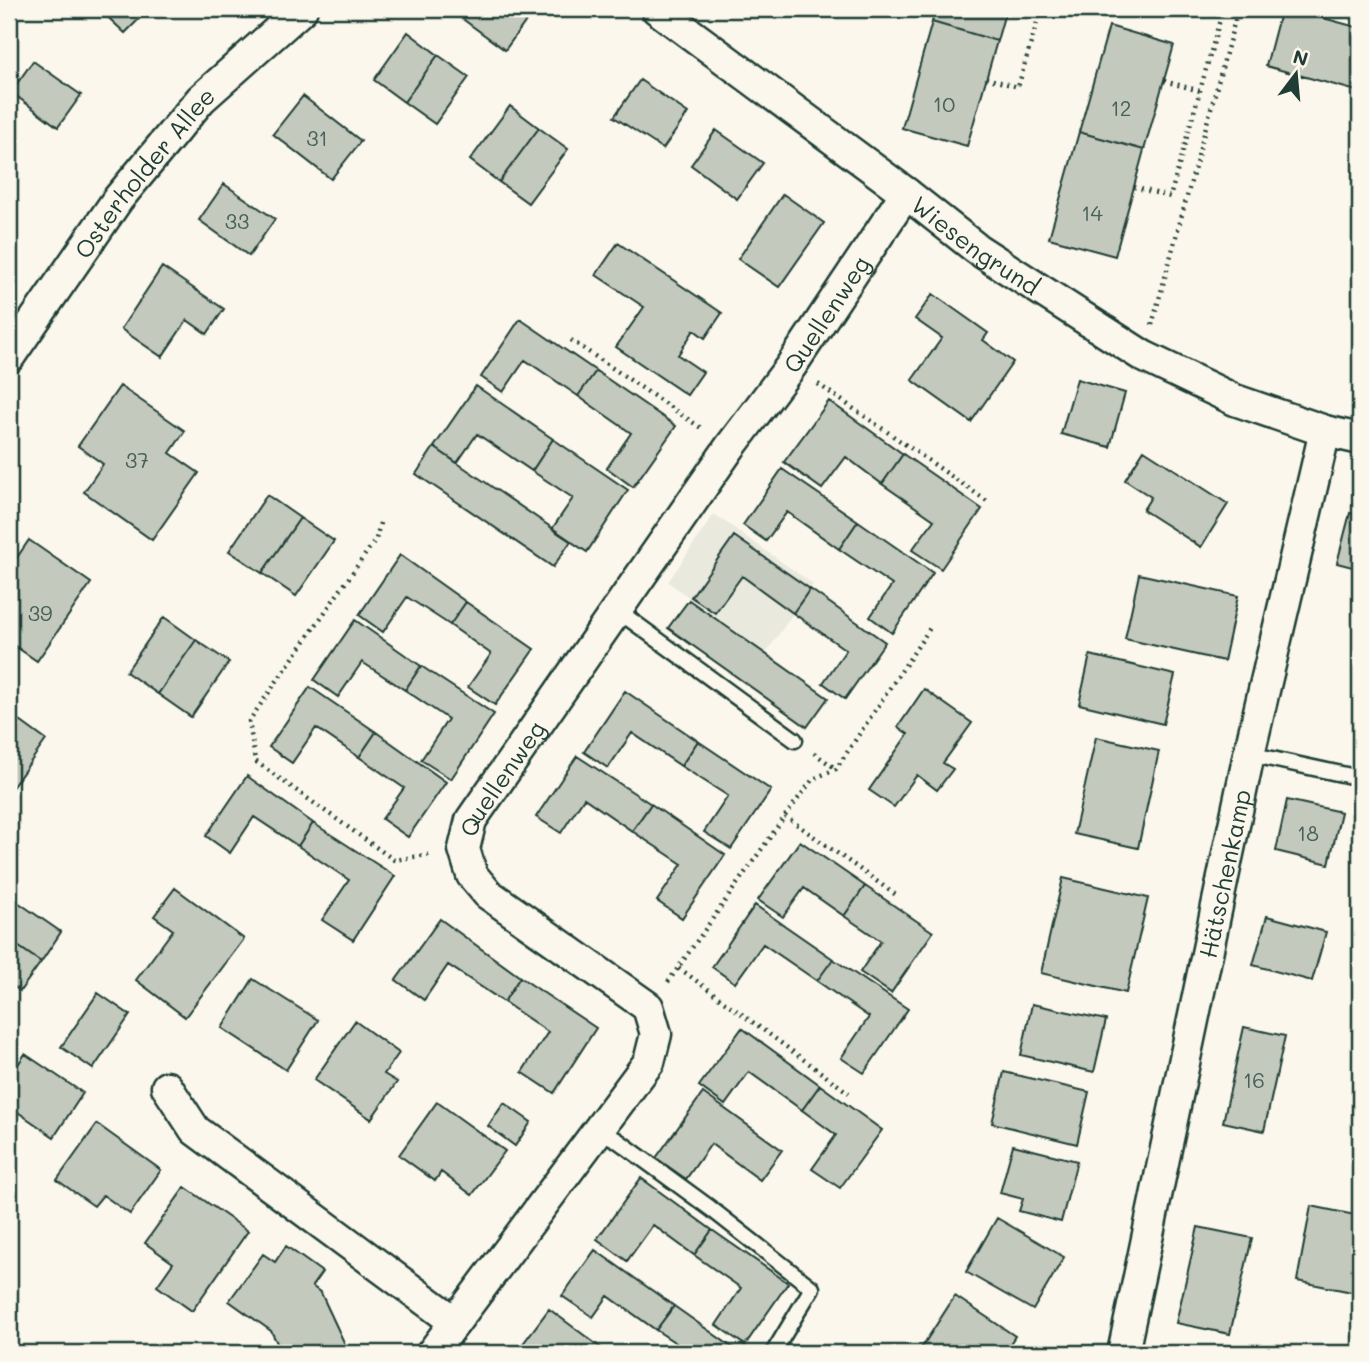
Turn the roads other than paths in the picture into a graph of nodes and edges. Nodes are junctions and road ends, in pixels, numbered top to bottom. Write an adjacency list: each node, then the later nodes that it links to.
1 (302, 9): 4 (street, Osterholder Allee)
2 (657, 9): 3 (street, Wiesengrund)
3 (906, 193): 5 (street, Wiesengrund); 7 (street, Quellenweg)
4 (9, 357)
5 (1325, 431): 6 (street); 9 (street, Hätschenkamp)
6 (1360, 439)
7 (617, 610): 8 (lane); 12 (street, Quellenweg)
8 (795, 740)
9 (1249, 754): 10 (lane); 15 (street, Hätschenkamp)
10 (1360, 778)
11 (167, 1087): 13 (street)
12 (598, 1130): 13 (street); 14 (lane)
13 (444, 1341)
14 (773, 1353)
15 (1123, 1353)

